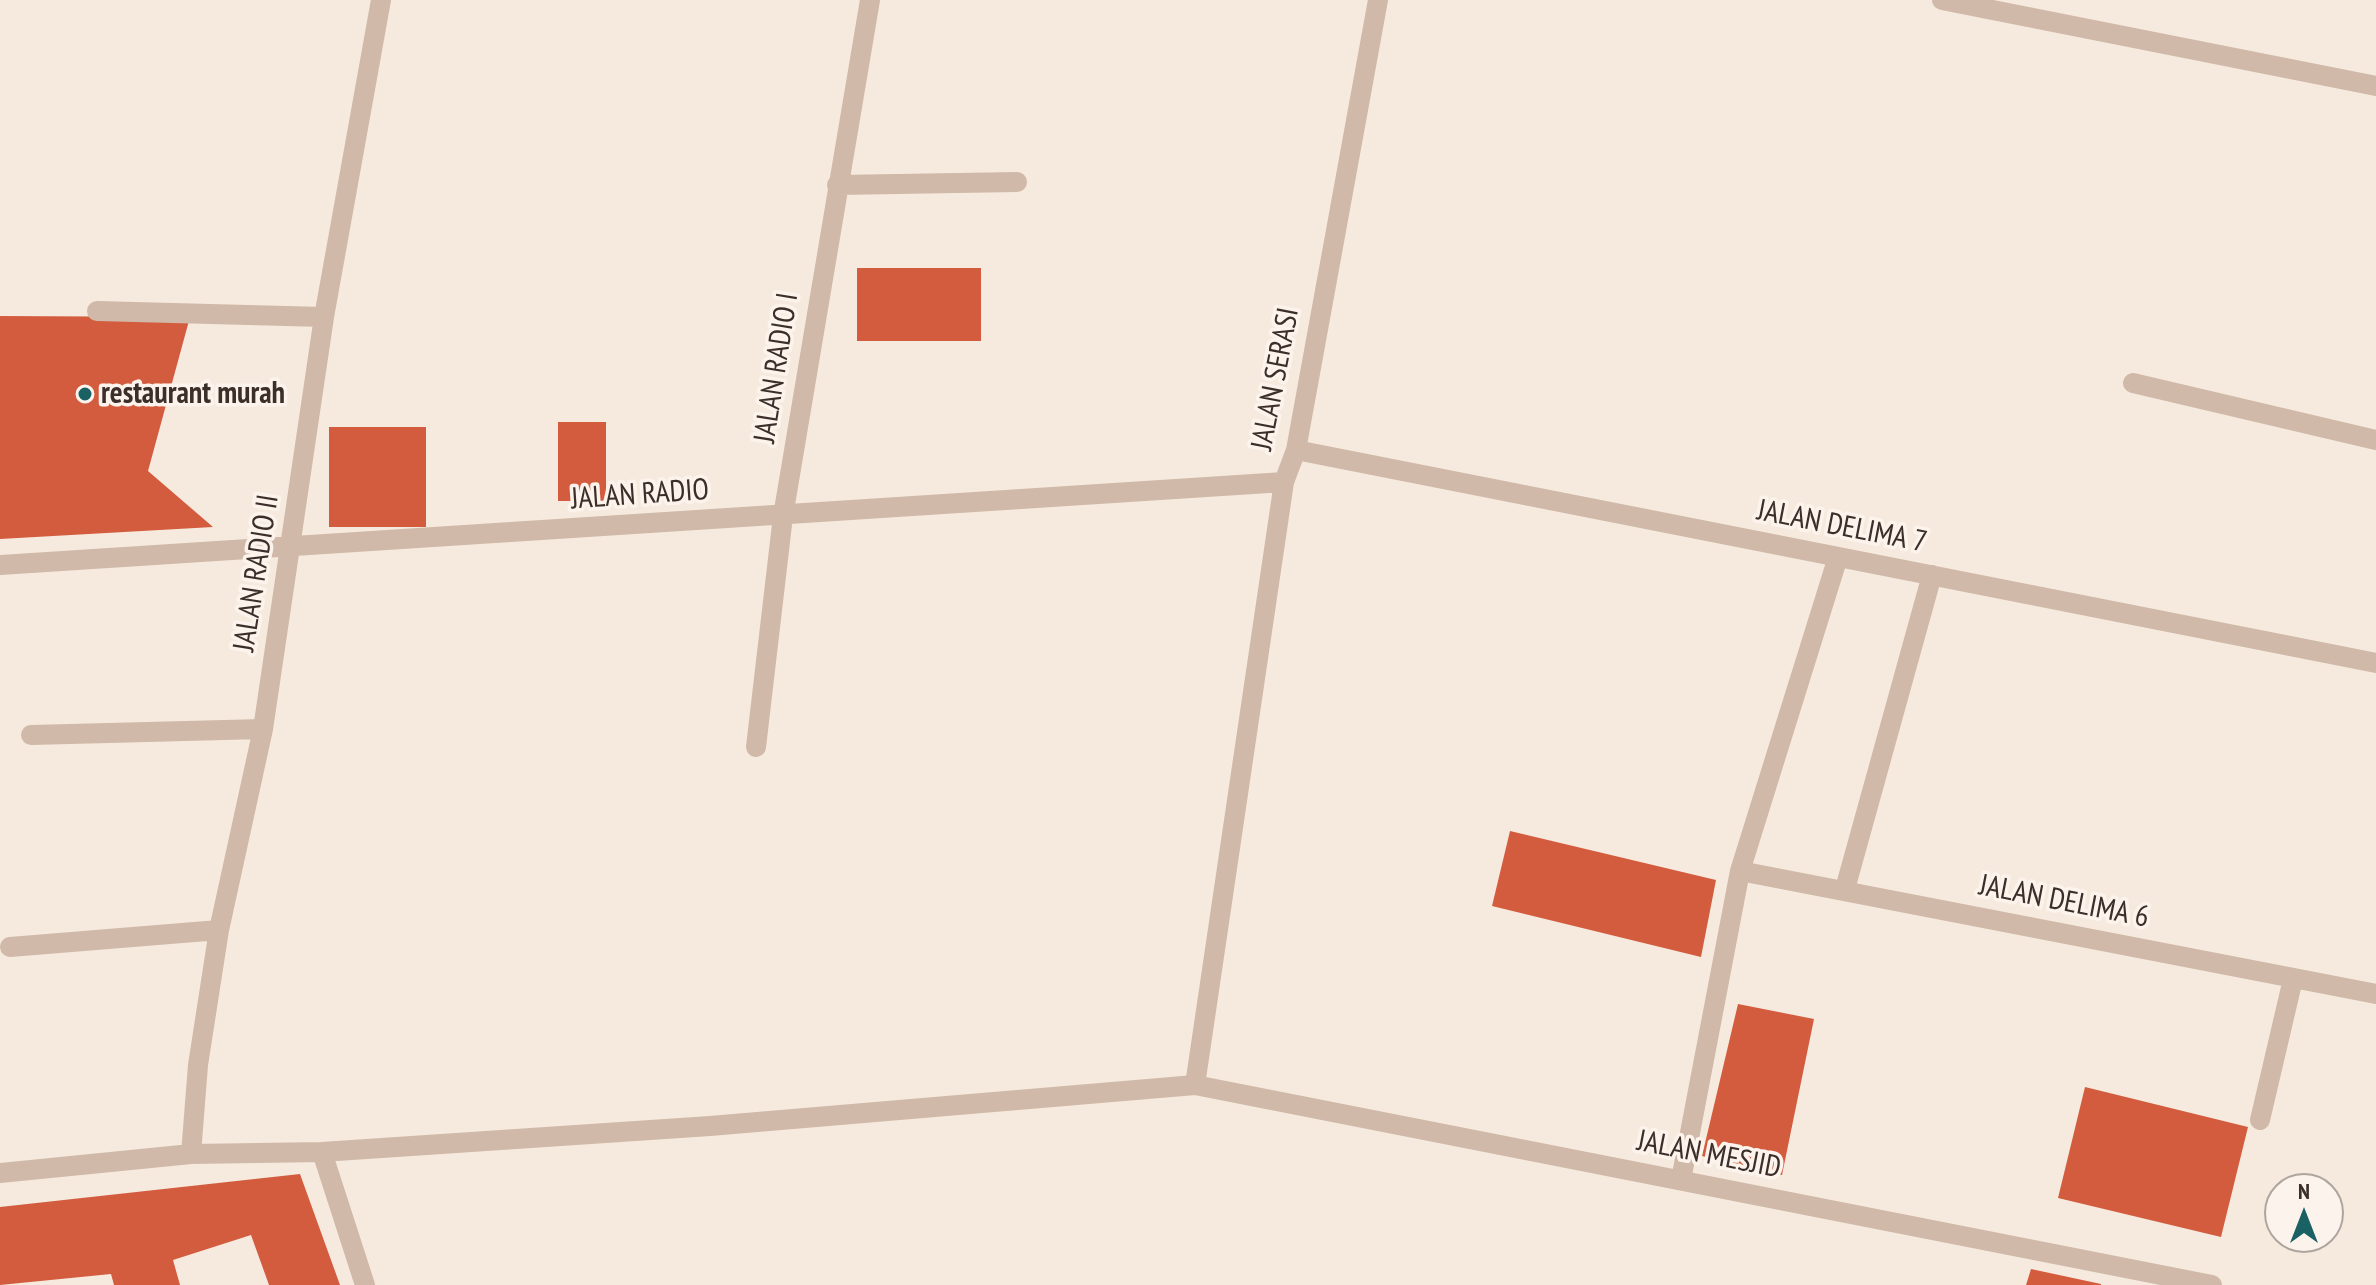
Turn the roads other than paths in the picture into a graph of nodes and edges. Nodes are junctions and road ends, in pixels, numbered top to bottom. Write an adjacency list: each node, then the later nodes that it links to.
1 (381, 0): 9 (street, JALAN RADIO II)
2 (870, 0): 7 (street, JALAN RADIO I)
3 (1378, 0): 12 (street, JALAN SERASI)
4 (1942, 0): 5 (street)
5 (2376, 86)
6 (1017, 182): 7 (street)
7 (837, 185): 14 (street, JALAN RADIO I)
8 (97, 311): 9 (street)
9 (324, 317): 15 (street, JALAN RADIO II)
10 (2133, 383): 11 (street)
11 (2376, 440)
12 (1296, 450): 13 (street, JALAN SERASI); 16 (street, JALAN DELIMA 7)
13 (1284, 482): 14 (street, JALAN RADIO); 29 (street, JALAN SERASI)
14 (783, 516): 15 (street, JALAN RADIO); 22 (street, JALAN RADIO I)
15 (292, 548): 17 (street, JALAN RADIO); 20 (street, JALAN RADIO II)
16 (1838, 557): 18 (street, JALAN DELIMA 7); 23 (street)
17 (0, 565)
18 (1932, 575): 19 (street, JALAN DELIMA 7); 24 (street)
19 (2376, 663)
20 (263, 729): 21 (street); 25 (street, JALAN RADIO II)
21 (31, 735)
22 (756, 747)
23 (1740, 871): 24 (street, JALAN DELIMA 6); 34 (street)
24 (1845, 889): 27 (street, JALAN DELIMA 6)
25 (219, 930): 26 (street); 32 (street, JALAN RADIO II)
26 (10, 947)
27 (2293, 979): 28 (street, JALAN DELIMA 6); 30 (street)
28 (2376, 994)
29 (1195, 1085): 31 (street, JALAN MESJID); 34 (street, JALAN MESJID)
30 (2260, 1120)
31 (322, 1152): 32 (street, JALAN MESJID); 35 (street)
32 (191, 1154): 33 (street, JALAN MESJID)
33 (0, 1173)
34 (1681, 1180): 36 (street, JALAN MESJID)
35 (365, 1285)
36 (2212, 1285)

